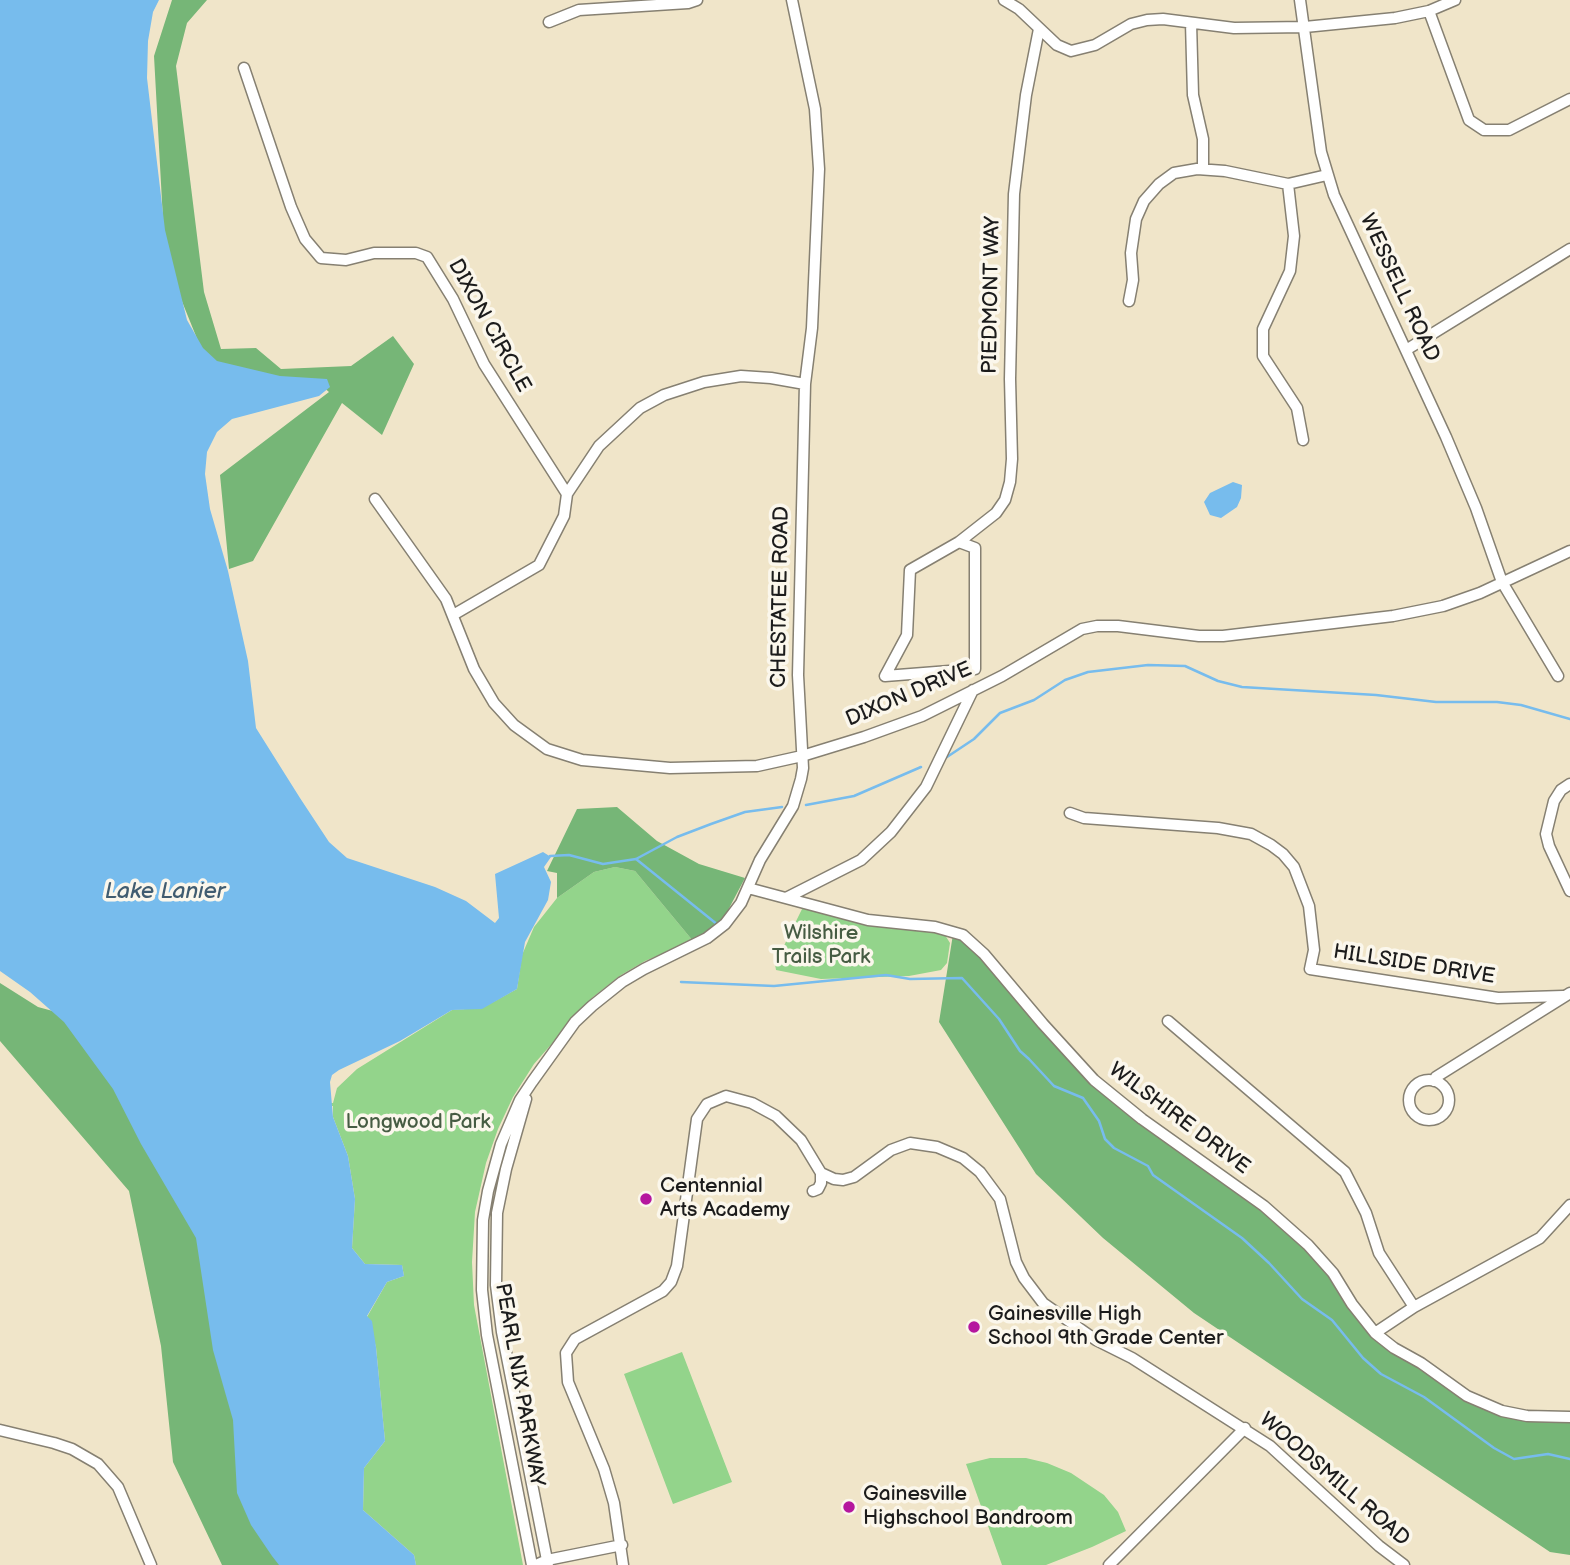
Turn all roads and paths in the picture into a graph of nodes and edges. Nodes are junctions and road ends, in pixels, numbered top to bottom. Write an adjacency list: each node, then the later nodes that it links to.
1 (697, 0): 7 (street)
2 (792, 0): 19 (street, CHESTATEE ROAD)
3 (1004, 0): 10 (street)
4 (1300, 0): 9 (street, WESSELL ROAD)
5 (1455, 0): 6 (street)
6 (1429, 11): 9 (street); 12 (street)
7 (549, 22)
8 (1191, 23): 9 (street); 10 (street); 13 (street)
9 (1305, 27): 14 (street, WESSELL ROAD)
10 (1039, 29): 23 (street, PIEDMONT WAY)
11 (244, 68): 21 (street, DIXON CIRCLE)
12 (1570, 99)
13 (1203, 169): 15 (street); 17 (street)
14 (1326, 175): 15 (street); 18 (street, WESSELL ROAD)
15 (1288, 184): 20 (street)
16 (1570, 249): 18 (street)
17 (1129, 301)
18 (1406, 350): 25 (street, WESSELL ROAD)
19 (805, 384): 21 (street); 29 (street, CHESTATEE ROAD)
20 (1303, 440)
21 (568, 494): 26 (street)
22 (375, 499): 26 (street, DIXON DRIVE)
23 (959, 542): 23 (street, PIEDMONT WAY)
24 (1570, 551): 25 (street, DIXON DRIVE)
25 (1502, 582): 27 (street, WESSELL ROAD); 28 (street, DIXON DRIVE)
26 (453, 615): 29 (street, DIXON DRIVE)
27 (1558, 676)
28 (973, 690): 29 (street, DIXON DRIVE); 34 (street)
29 (802, 756): 32 (street, CHESTATEE ROAD)
30 (1570, 784): 33 (street)
31 (1070, 813): 35 (street, HILLSIDE DRIVE)
32 (748, 888): 34 (street, WILSHIRE DRIVE); 38 (street, CHESTATEE ROAD)
33 (1570, 891)
34 (786, 898): 43 (street, WILSHIRE DRIVE)
35 (1566, 995): 37 (street)
36 (1168, 1021): 42 (street)
37 (1434, 1081): 37 (street)
38 (532, 1082): 48 (street, PEARL NIX PARKWAY); 50 (street, PEARL NIX PARKWAY)
39 (821, 1173): 40 (street); 45 (street, WOODSMILL ROAD); 47 (street)
40 (813, 1191)
41 (1570, 1205): 42 (street)
42 (1414, 1307): 43 (street)
43 (1375, 1333): 44 (street, WILSHIRE DRIVE)
44 (1570, 1417)
45 (1245, 1428): 52 (street); 53 (street, WOODSMILL ROAD)
46 (0, 1430): 49 (street)
47 (622, 1545): 48 (street); 51 (street)
48 (547, 1562): 50 (street)
49 (151, 1565)
50 (534, 1565)
51 (623, 1565)
52 (1109, 1565)
53 (1404, 1565)

